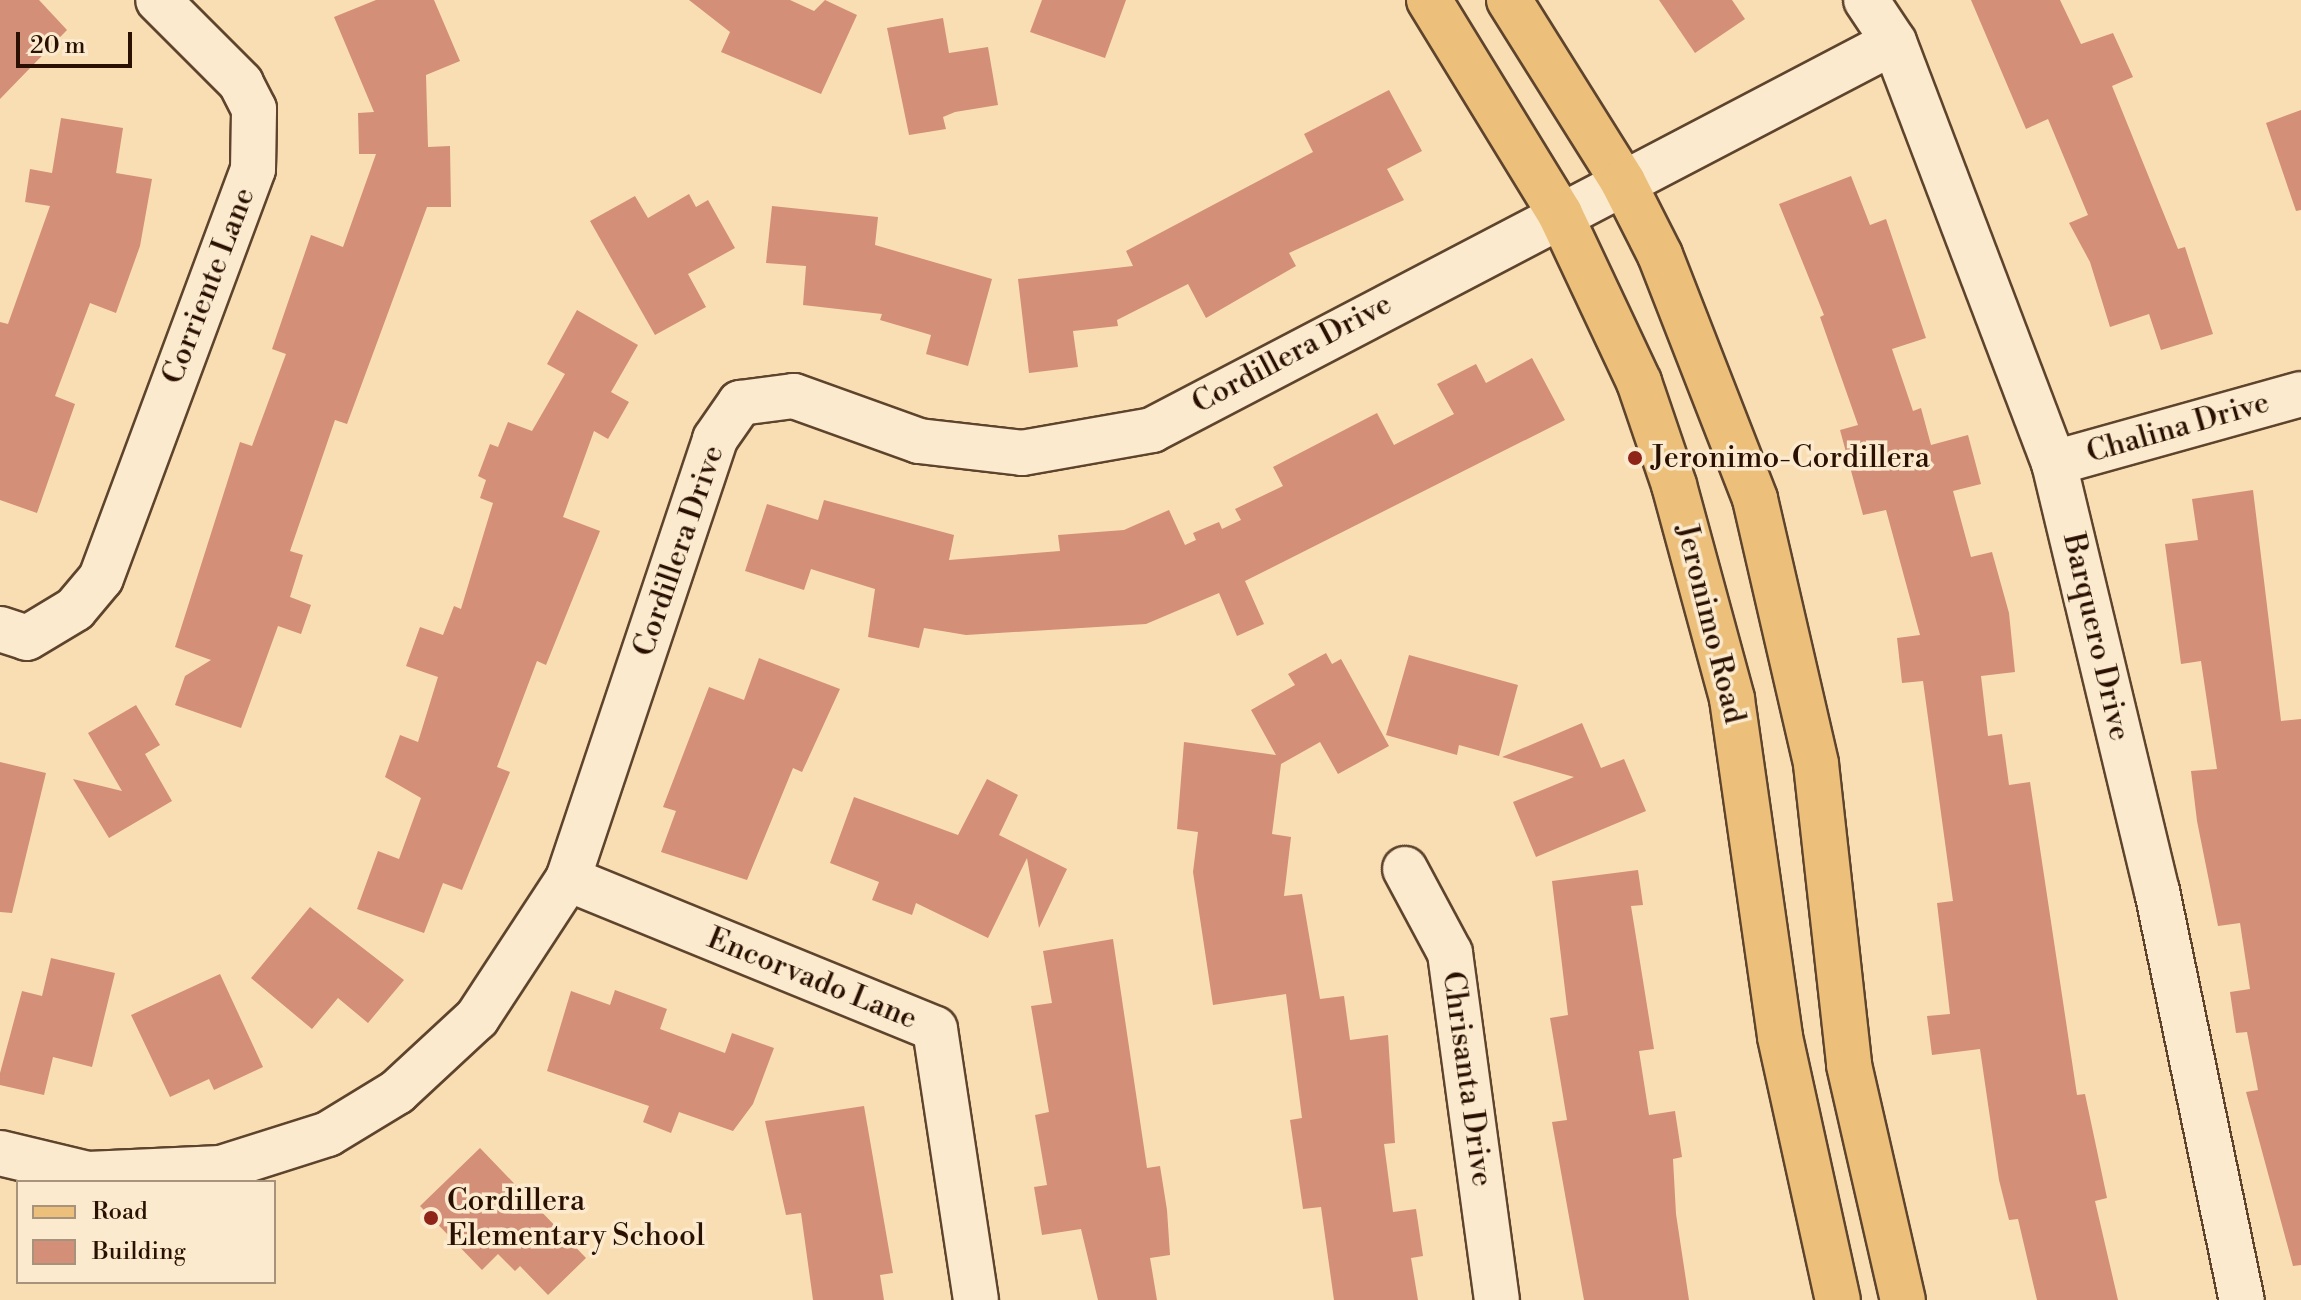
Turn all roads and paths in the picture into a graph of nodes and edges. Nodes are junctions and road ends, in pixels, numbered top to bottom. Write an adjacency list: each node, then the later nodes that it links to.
1 (158, 0): 10 (street, Corriente Lane)
2 (1429, 0): 7 (main road, Jeronimo Road)
3 (1509, 0): 6 (main road)
4 (1866, 0): 5 (street, Barquero Drive)
5 (1894, 42): 6 (street, Cordillera Drive); 9 (street, Barquero Drive)
6 (1623, 182): 7 (street, Cordillera Drive); 17 (main road)
7 (1560, 214): 12 (street, Cordillera Drive); 16 (main road, Jeronimo Road)
8 (2301, 394): 9 (street, Chalina Drive)
9 (2054, 463): 18 (street, Barquero Drive)
10 (0, 629)
11 (1405, 869): 15 (street, Chrisanta Drive)
12 (568, 879): 13 (street, Cordillera Drive); 14 (street, Encorvado Lane)
13 (0, 1153)
14 (976, 1300)
15 (1497, 1300)
16 (1838, 1300)
17 (1903, 1300)
18 (2242, 1300)

